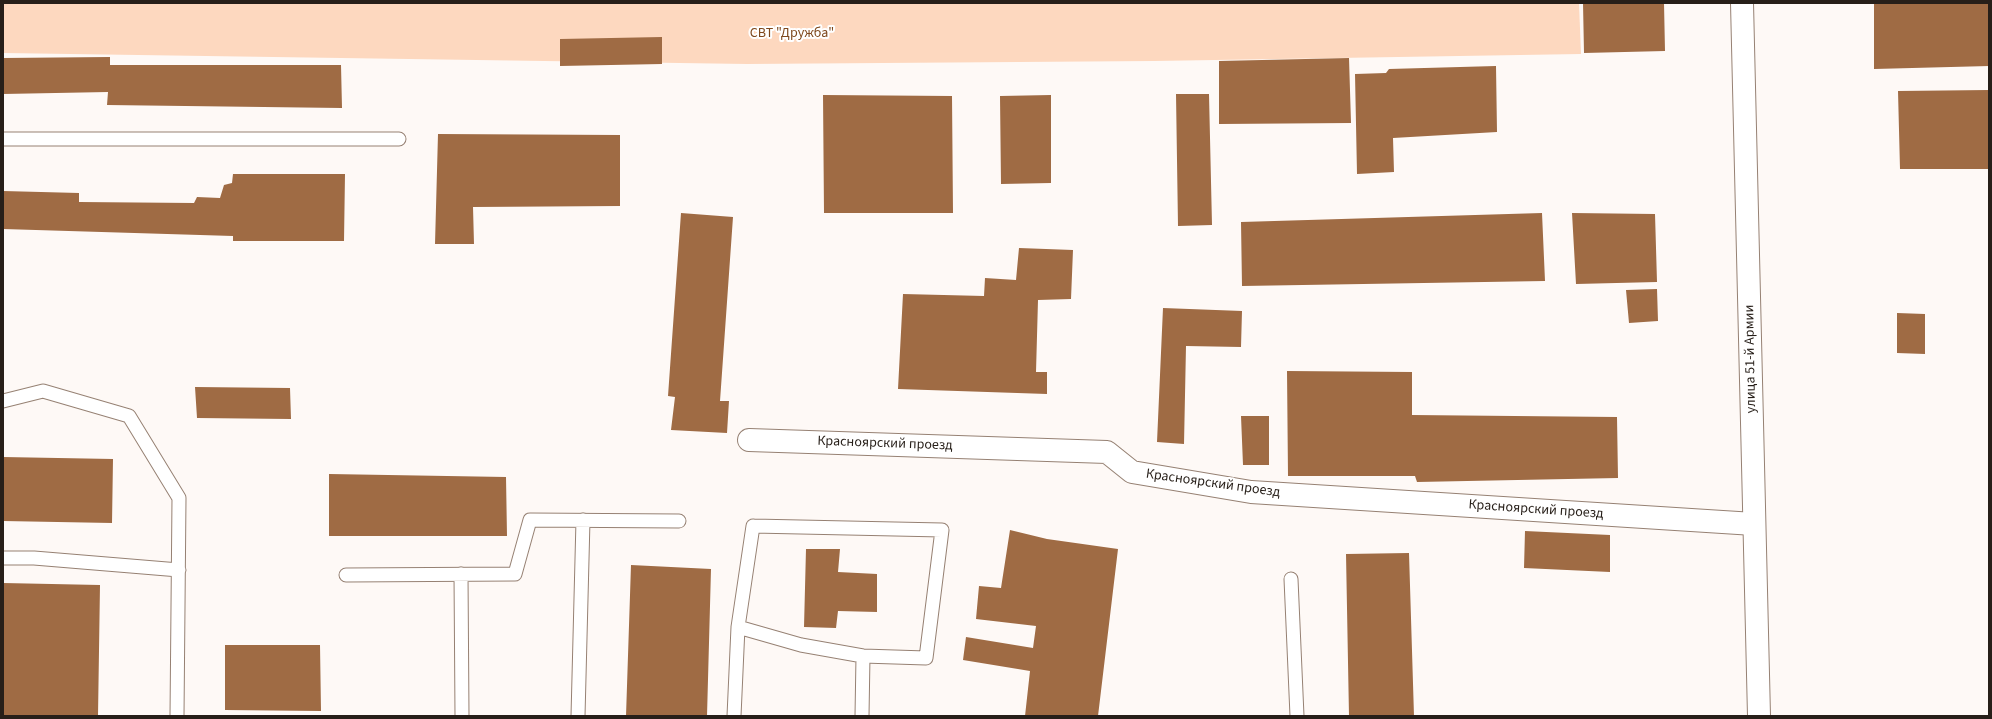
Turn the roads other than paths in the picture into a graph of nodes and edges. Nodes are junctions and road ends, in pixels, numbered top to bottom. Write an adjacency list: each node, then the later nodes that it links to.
1 (1742, 3): 8 (street, улица 51-й Армии)
2 (3, 139): 3 (lane)
3 (399, 139)
4 (3, 401): 10 (lane)
5 (749, 440): 8 (street, Красноярский проезд)
6 (582, 520): 7 (lane); 11 (lane); 18 (lane)
7 (679, 522)
8 (1754, 524): 22 (street, улица 51-й Армии)
9 (3, 558): 10 (lane)
10 (179, 570): 16 (lane)
11 (461, 574): 12 (lane); 17 (lane)
12 (346, 575)
13 (1291, 579): 21 (lane)
14 (738, 627): 15 (lane); 15 (lane); 19 (lane)
15 (863, 656): 20 (lane)
16 (178, 716)
17 (462, 716)
18 (578, 716)
19 (734, 716)
20 (862, 716)
21 (1297, 716)
22 (1759, 716)

